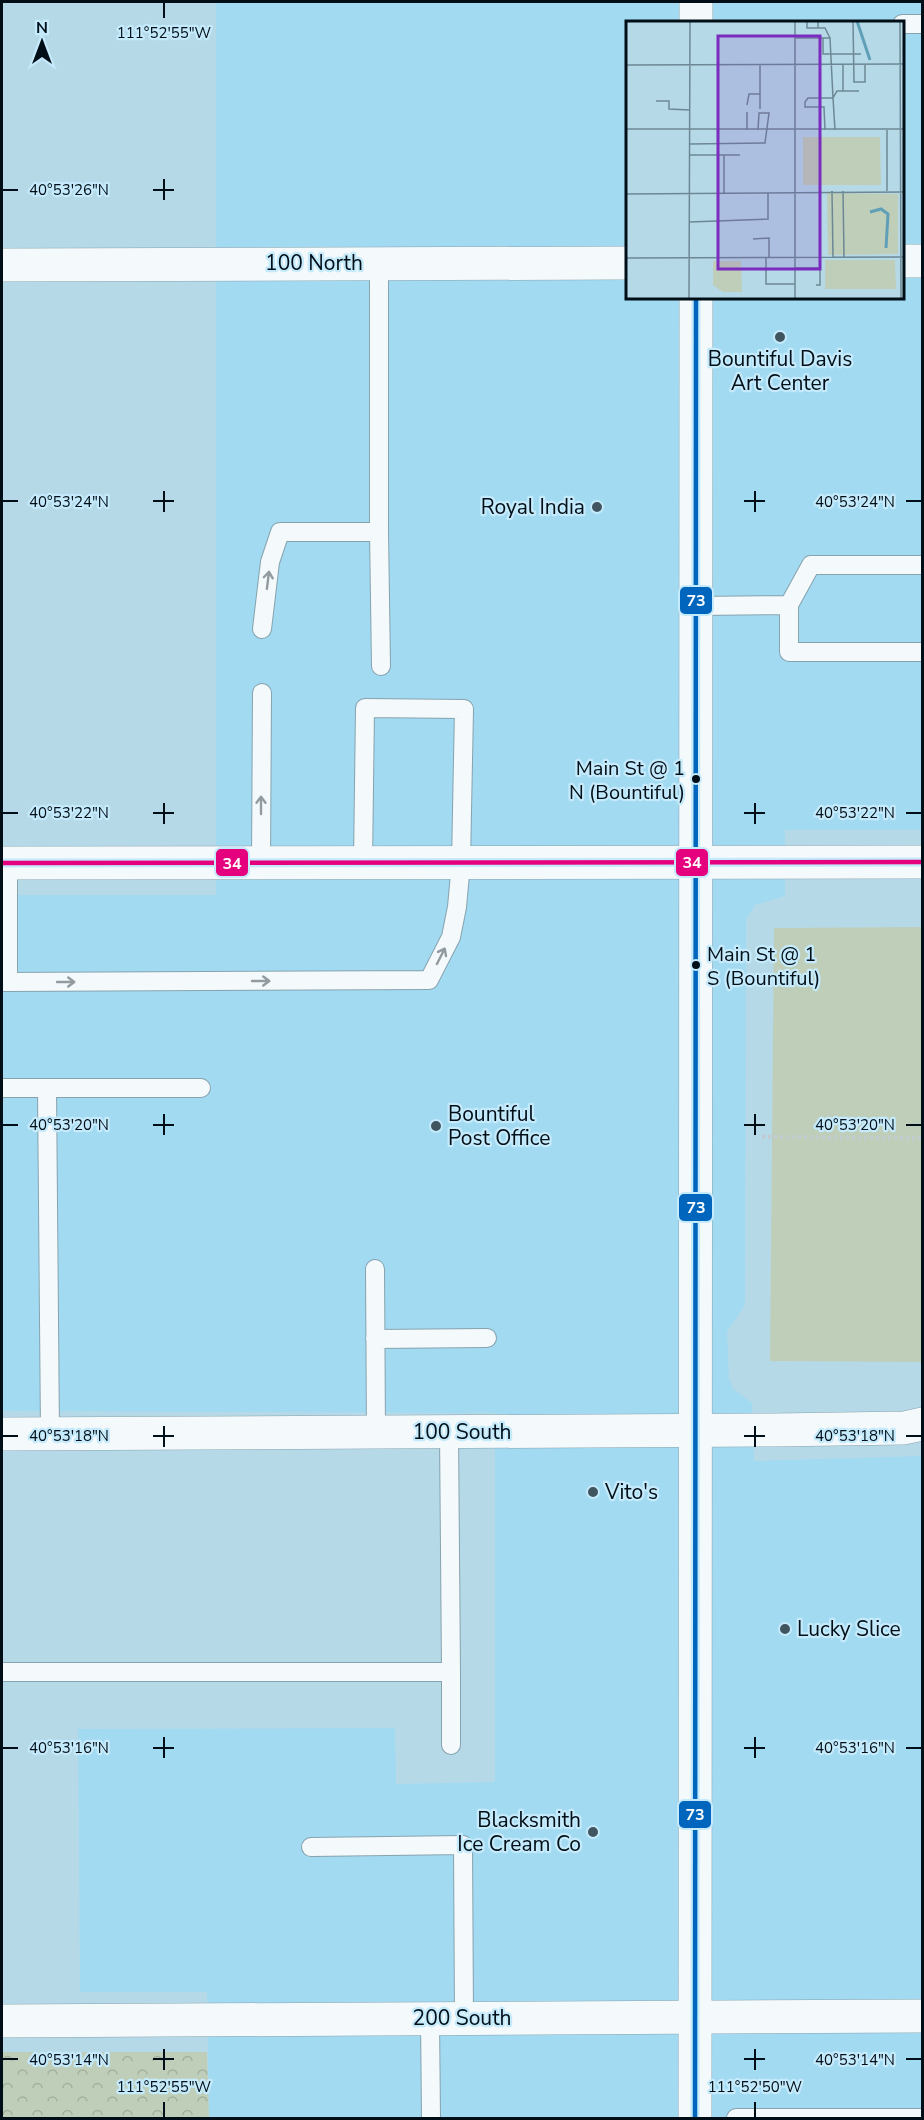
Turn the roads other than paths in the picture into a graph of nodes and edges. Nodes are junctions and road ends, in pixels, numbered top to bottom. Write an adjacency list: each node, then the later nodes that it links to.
1 (696, 2): 2 (street)
2 (696, 21)
3 (903, 24): 4 (lane)
4 (922, 24)
5 (903, 261): 6 (street)
6 (922, 261)
7 (379, 263): 8 (street, 100 North); 9 (street, 100 North); 11 (lane)
8 (626, 263)
9 (2, 265)
10 (696, 298): 14 (street)
11 (379, 532): 15 (lane, one-way to 11); 17 (lane)
12 (922, 565): 13 (lane)
13 (789, 605): 14 (lane); 16 (lane)
14 (696, 606): 24 (street)
15 (262, 629)
16 (922, 652)
17 (381, 666)
18 (262, 693): 21 (lane, one-way to 18)
19 (922, 862): 24 (street)
20 (5, 863): 21 (street); 25 (lane)
21 (261, 863): 22 (street)
22 (363, 863): 23 (street); 23 (lane)
23 (461, 863): 24 (street); 25 (lane, one-way to 23)
24 (696, 863): 33 (street)
25 (5, 982)
26 (2, 1088): 27 (lane)
27 (47, 1088): 28 (lane); 37 (lane)
28 (201, 1088)
29 (375, 1269): 31 (lane)
30 (487, 1338): 31 (lane)
31 (375, 1339): 34 (lane)
32 (922, 1425): 33 (street, 100 South)
33 (695, 1431): 35 (street, 100 South); 43 (street)
34 (376, 1432): 35 (street, 100 South); 37 (street, 100 South)
35 (449, 1432): 39 (lane)
36 (2, 1434): 37 (street, 100 South)
37 (50, 1434)
38 (2, 1672): 39 (lane)
39 (451, 1672): 40 (lane)
40 (451, 1745)
41 (311, 1847): 45 (lane)
42 (922, 2016): 43 (street, 200 South)
43 (695, 2017): 45 (street, 200 South); 48 (street)
44 (430, 2018): 45 (street, 200 South); 46 (street, 200 South); 47 (lane)
45 (464, 2018)
46 (2, 2021)
47 (431, 2118)
48 (695, 2118)
49 (736, 2118): 50 (lane)
50 (922, 2118)

